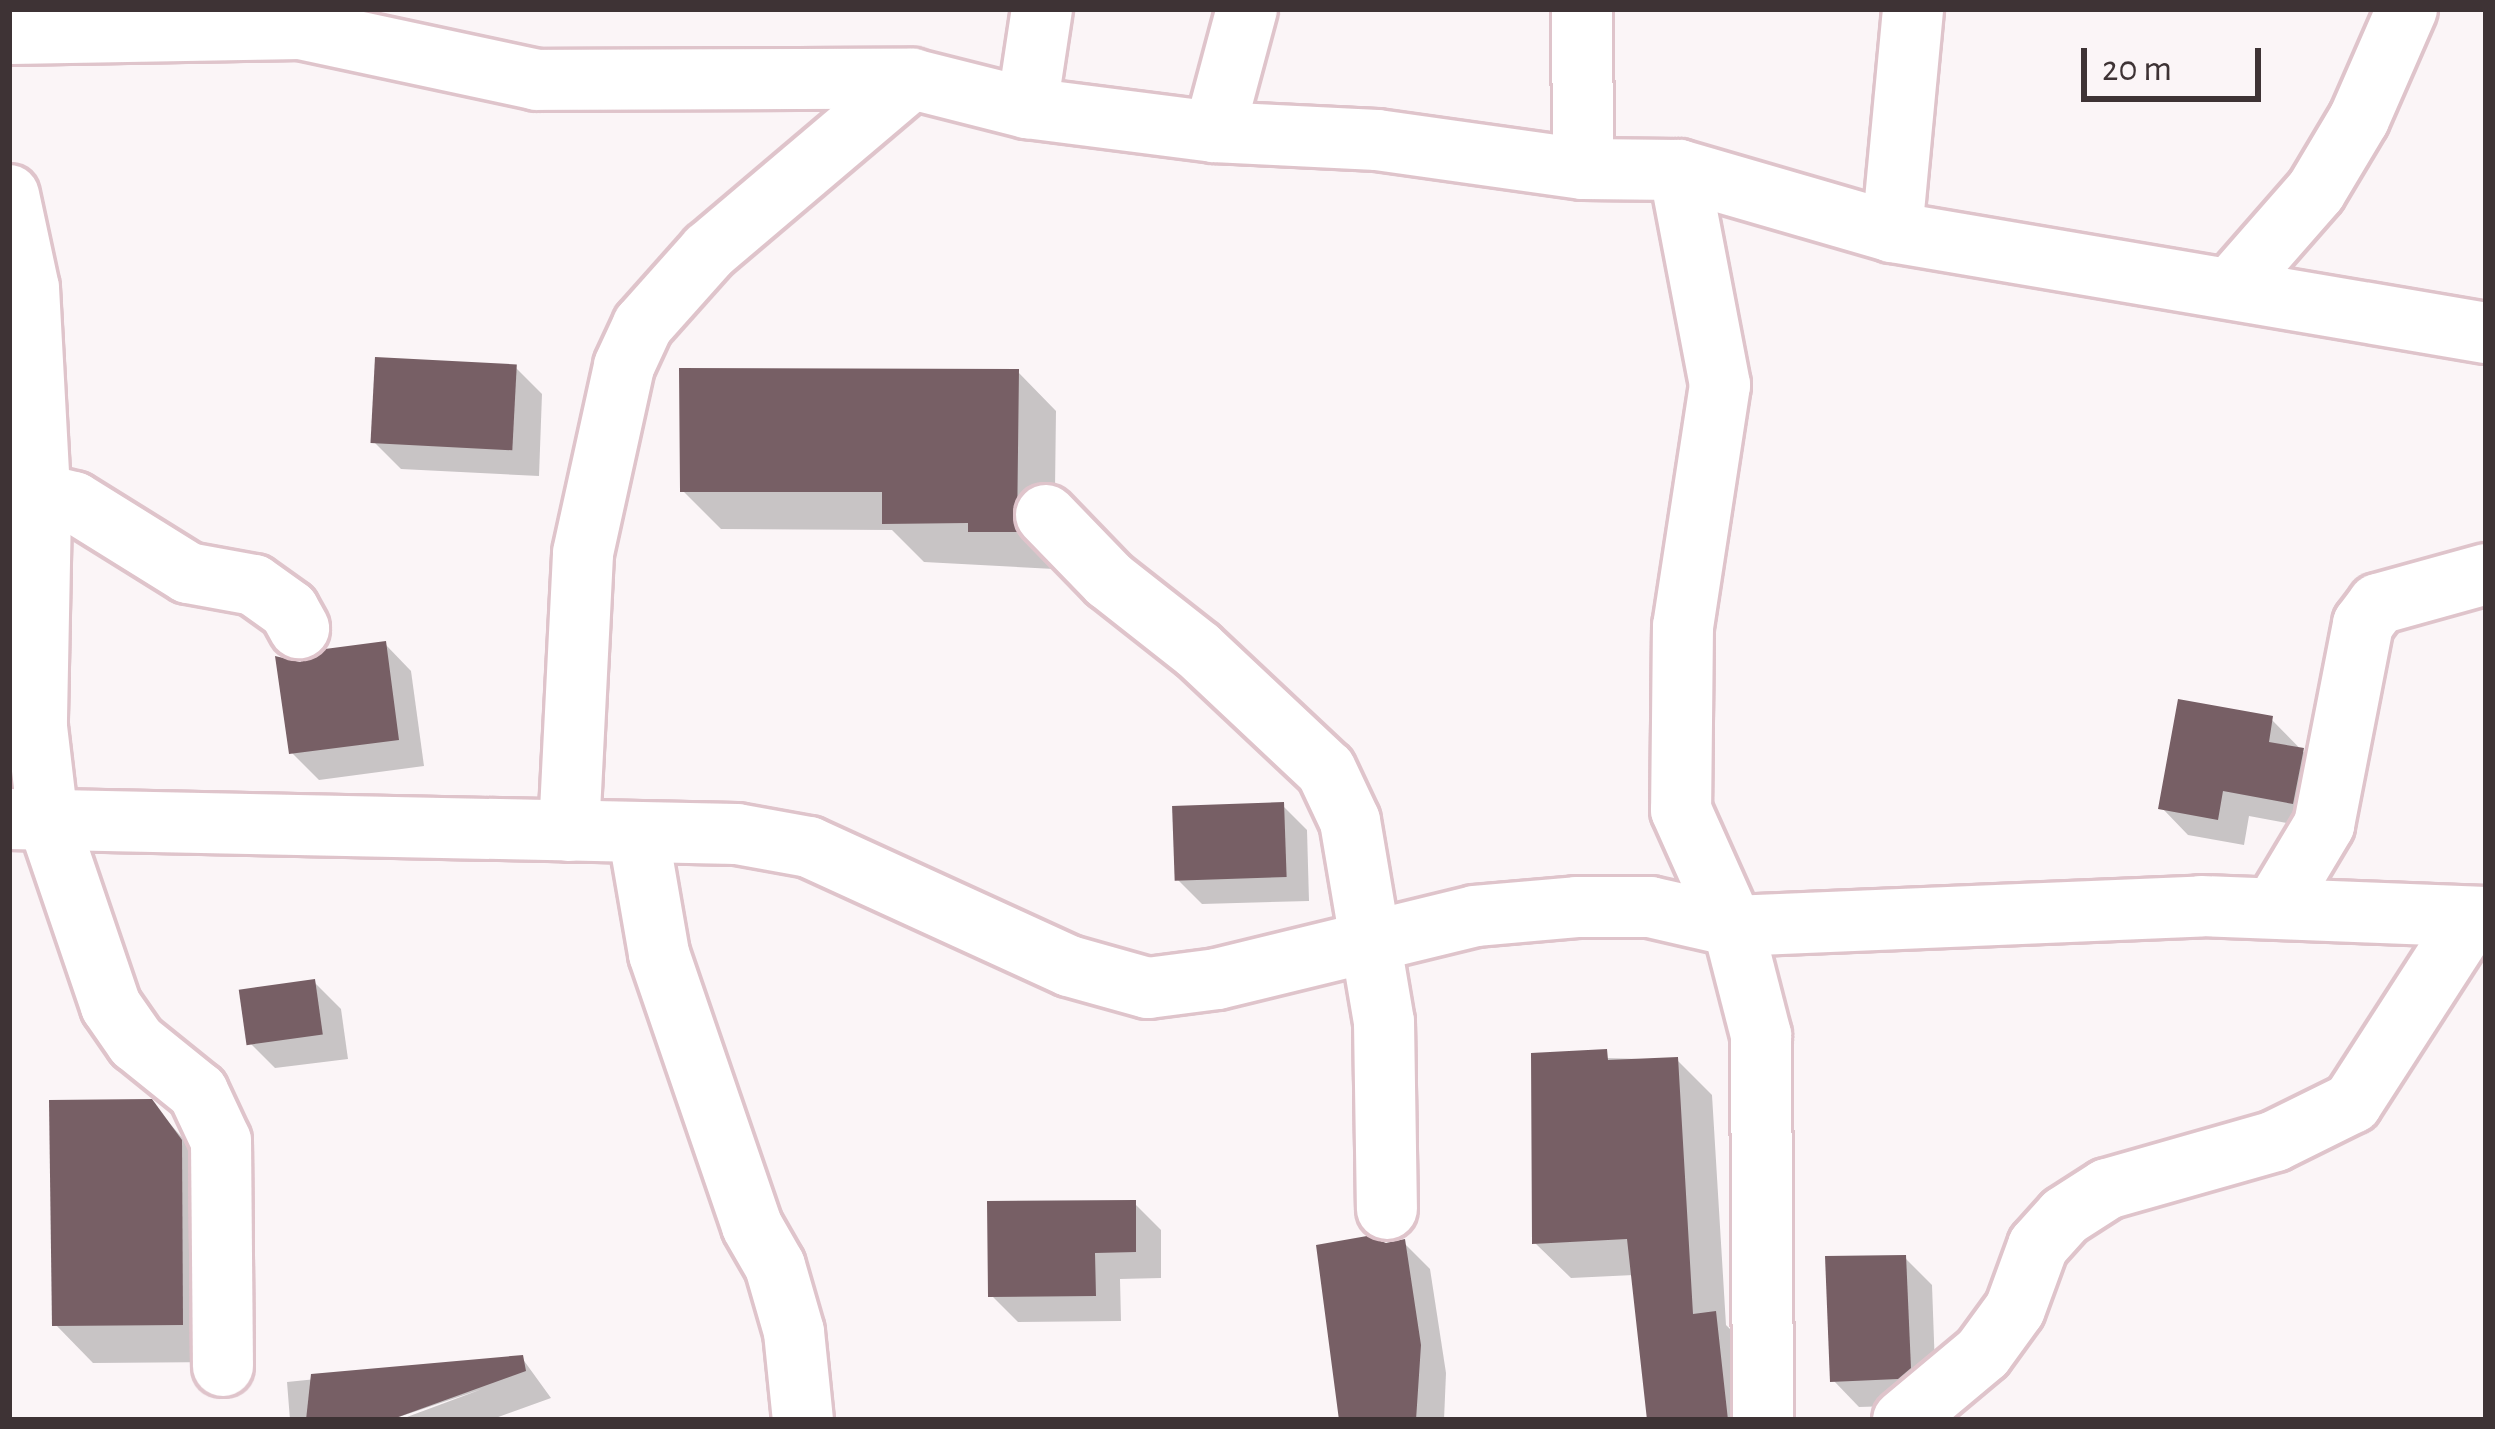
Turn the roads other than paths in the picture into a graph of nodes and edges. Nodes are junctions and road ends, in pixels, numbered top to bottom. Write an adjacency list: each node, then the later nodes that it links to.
1 (1042, 9): 9 (street)
2 (1247, 9): 10 (street)
3 (1582, 9): 11 (street)
4 (1913, 9): 14 (street)
5 (2407, 9): 15 (street)
6 (300, 19): 7 (street); 8 (street)
7 (9, 34)
8 (912, 79): 9 (street); 22 (street)
9 (1027, 108): 10 (street)
10 (1214, 132): 11 (street)
11 (1582, 170): 12 (street)
12 (1679, 170): 14 (street); 26 (street)
13 (9, 195): 17 (street)
14 (1892, 232): 15 (street)
15 (2231, 288): 16 (street)
16 (2486, 333)
17 (41, 494): 20 (street); 21 (street)
18 (1046, 515): 27 (street)
19 (2486, 574): 24 (street)
20 (299, 628)
21 (28, 820): 22 (street); 29 (street)
22 (569, 831): 23 (street)
23 (638, 832): 27 (street); 30 (street)
24 (2275, 907): 25 (street); 26 (street)
25 (2479, 917): 32 (street)
26 (1733, 926): 27 (street); 31 (street)
27 (1372, 936): 28 (street)
28 (1387, 1209)
29 (223, 1366)
30 (803, 1420)
31 (1763, 1420)
32 (1903, 1420)

